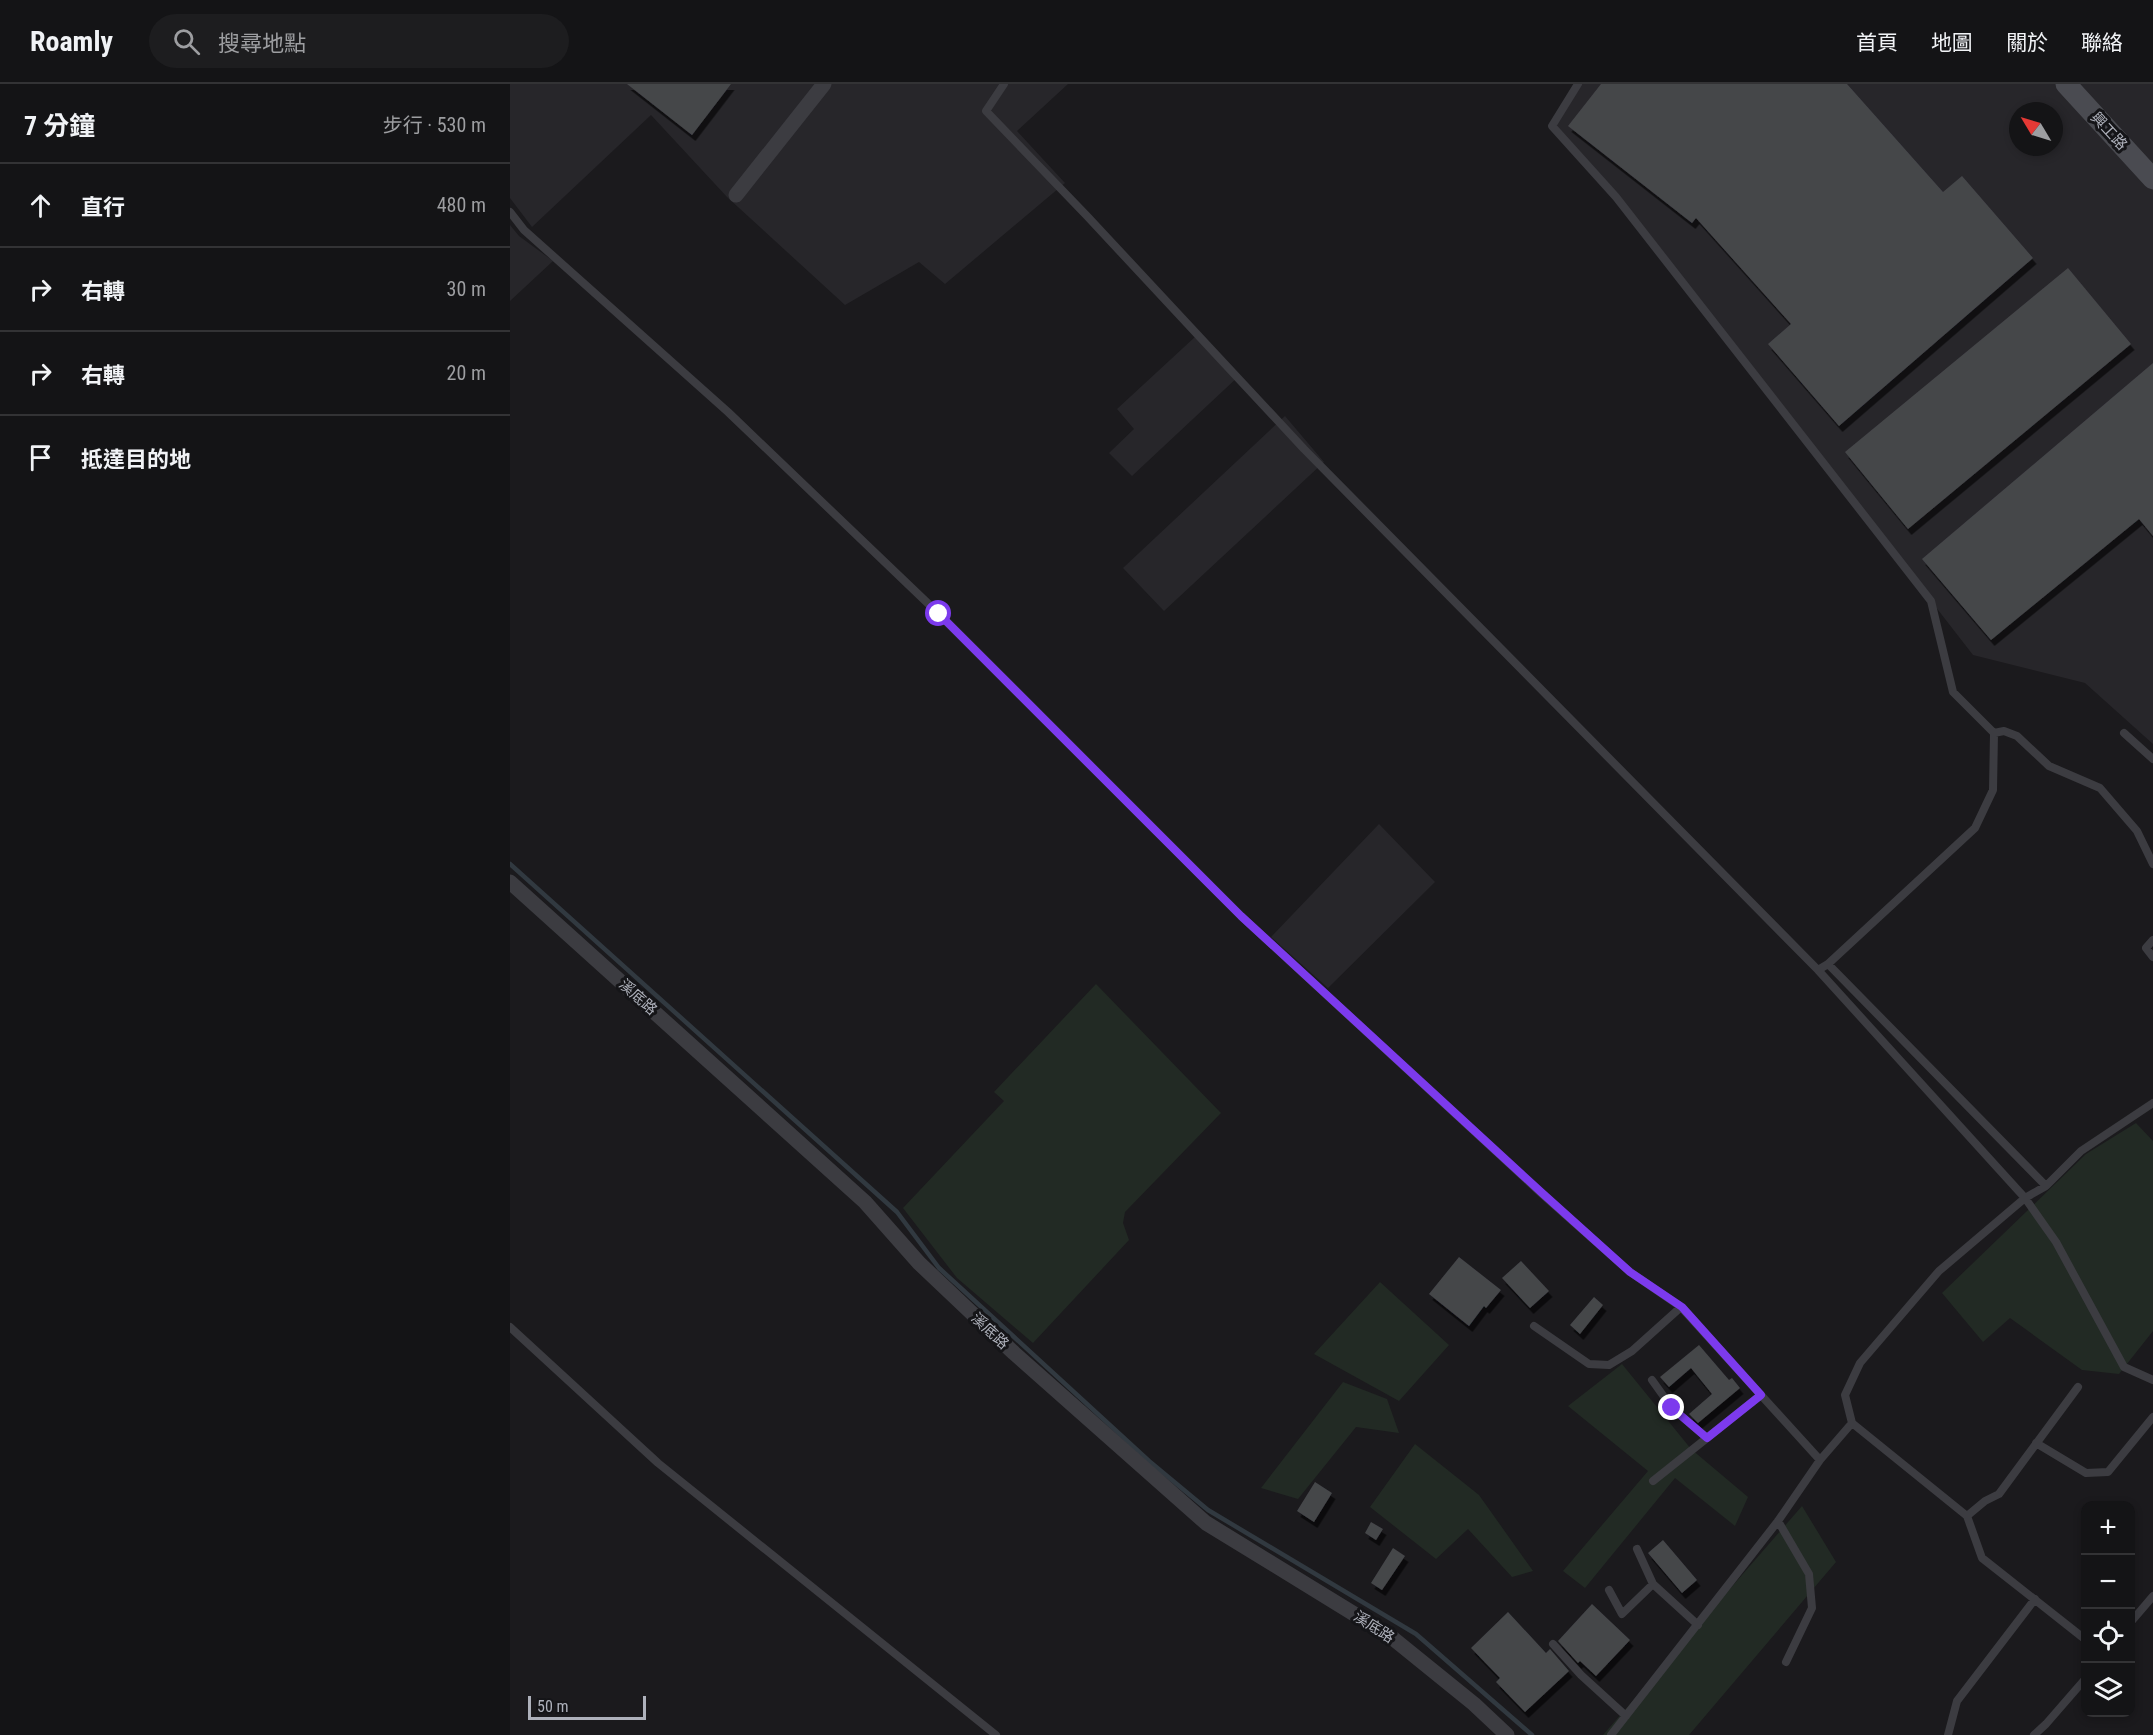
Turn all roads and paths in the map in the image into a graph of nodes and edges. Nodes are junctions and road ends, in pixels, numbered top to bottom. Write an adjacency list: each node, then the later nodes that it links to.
1 (824, 84): 6 (street)
2 (1004, 84): 16 (lane)
3 (1578, 84): 8 (lane)
4 (2066, 84): 5 (street, 興工路)
5 (2153, 178)
6 (736, 195)
7 (510, 212): 20 (lane)
8 (1994, 733): 11 (lane); 15 (lane)
9 (2124, 733): 10 (lane)
10 (2153, 759)
11 (2153, 864)
12 (510, 882): 48 (street, 溪底路)
13 (2153, 940): 14 (lane)
14 (2153, 957)
15 (1828, 964): 16 (lane); 18 (lane)
16 (1818, 969): 19 (lane)
17 (2153, 1102): 18 (lane)
18 (2046, 1186): 19 (lane)
19 (2025, 1198): 24 (lane); 28 (lane)
20 (1682, 1307): 21 (lane); 26 (lane)
21 (1534, 1326)
22 (510, 1327): 47 (lane)
23 (1652, 1380): 29 (lane)
24 (2153, 1380)
25 (2078, 1387): 30 (lane)
26 (1761, 1395): 29 (lane); 31 (lane)
27 (2153, 1417): 30 (lane)
28 (1852, 1423): 31 (lane); 33 (lane)
29 (1707, 1438): 32 (lane)
30 (2036, 1443): 33 (lane)
31 (1820, 1460): 34 (lane)
32 (1653, 1481)
33 (1967, 1516): 39 (lane)
34 (1778, 1521): 41 (lane); 44 (lane)
35 (1637, 1549): 36 (lane)
36 (1653, 1584): 37 (lane); 41 (lane)
37 (1609, 1590)
38 (2153, 1596): 40 (lane)
39 (2035, 1599): 42 (lane); 50 (lane)
40 (2135, 1617)
41 (1698, 1625): 46 (lane)
42 (2081, 1637)
43 (1553, 1644): 46 (lane)
44 (1786, 1662)
45 (2081, 1683): 51 (lane)
46 (1626, 1716): 49 (lane)
47 (996, 1735)
48 (1508, 1735)
49 (1611, 1735)
50 (1948, 1735)
51 (2034, 1735)

